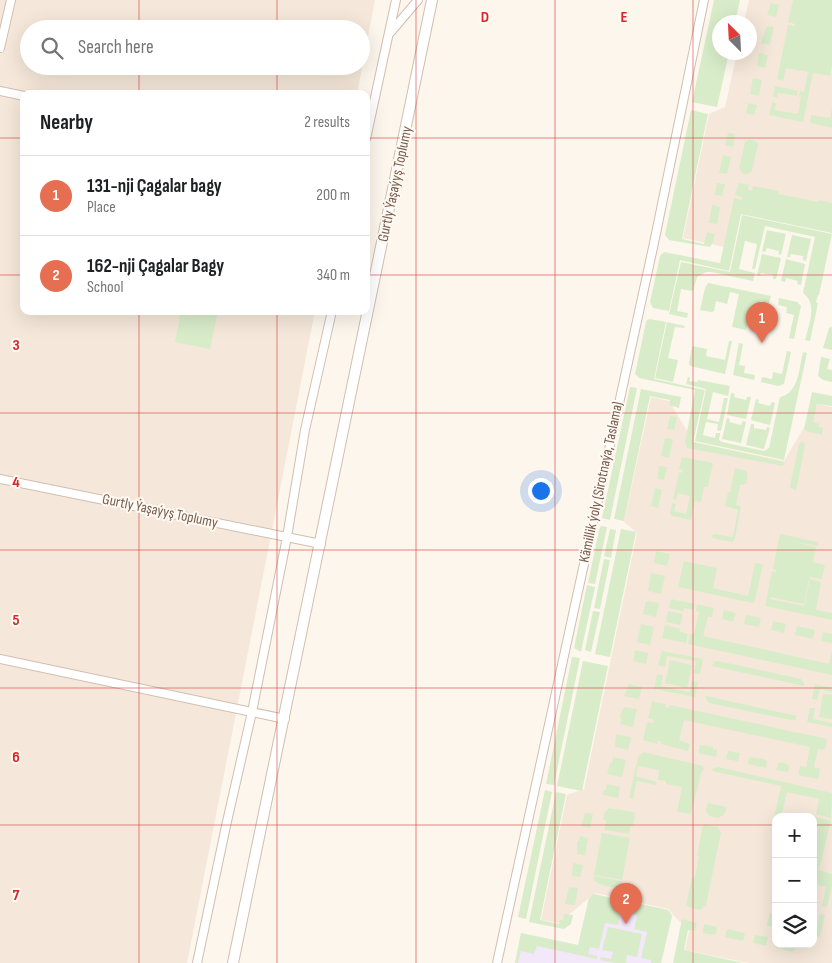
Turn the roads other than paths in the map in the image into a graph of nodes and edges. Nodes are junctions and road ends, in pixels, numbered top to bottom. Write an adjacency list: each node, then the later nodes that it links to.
1 (10, 0): 7 (street)
2 (396, 0): 6 (street)
3 (418, 0): 6 (street)
4 (432, 0): 11 (street, Gurtly Ýaşaýyş Toplumy)
5 (704, 0): 22 (street, Kämillik ýoly (Sirotnaýa, Taslama))
6 (389, 34): 10 (street)
7 (0, 48)
8 (0, 91): 9 (street)
9 (20, 95)
10 (370, 121)
11 (370, 304)
12 (331, 315): 15 (street)
13 (368, 315): 16 (street, Gurtly Ýaşaýyş Toplumy)
14 (0, 479): 15 (street, Gurtly Ýaşaýyş Toplumy)
15 (287, 537): 16 (street, Gurtly Ýaşaýyş Toplumy); 18 (street)
16 (321, 544): 19 (street, Gurtly Ýaşaýyş Toplumy)
17 (0, 659): 18 (street)
18 (252, 712): 19 (street); 20 (street)
19 (285, 719): 21 (street, Gurtly Ýaşaýyş Toplumy)
20 (197, 963)
21 (233, 963)
22 (497, 963)

